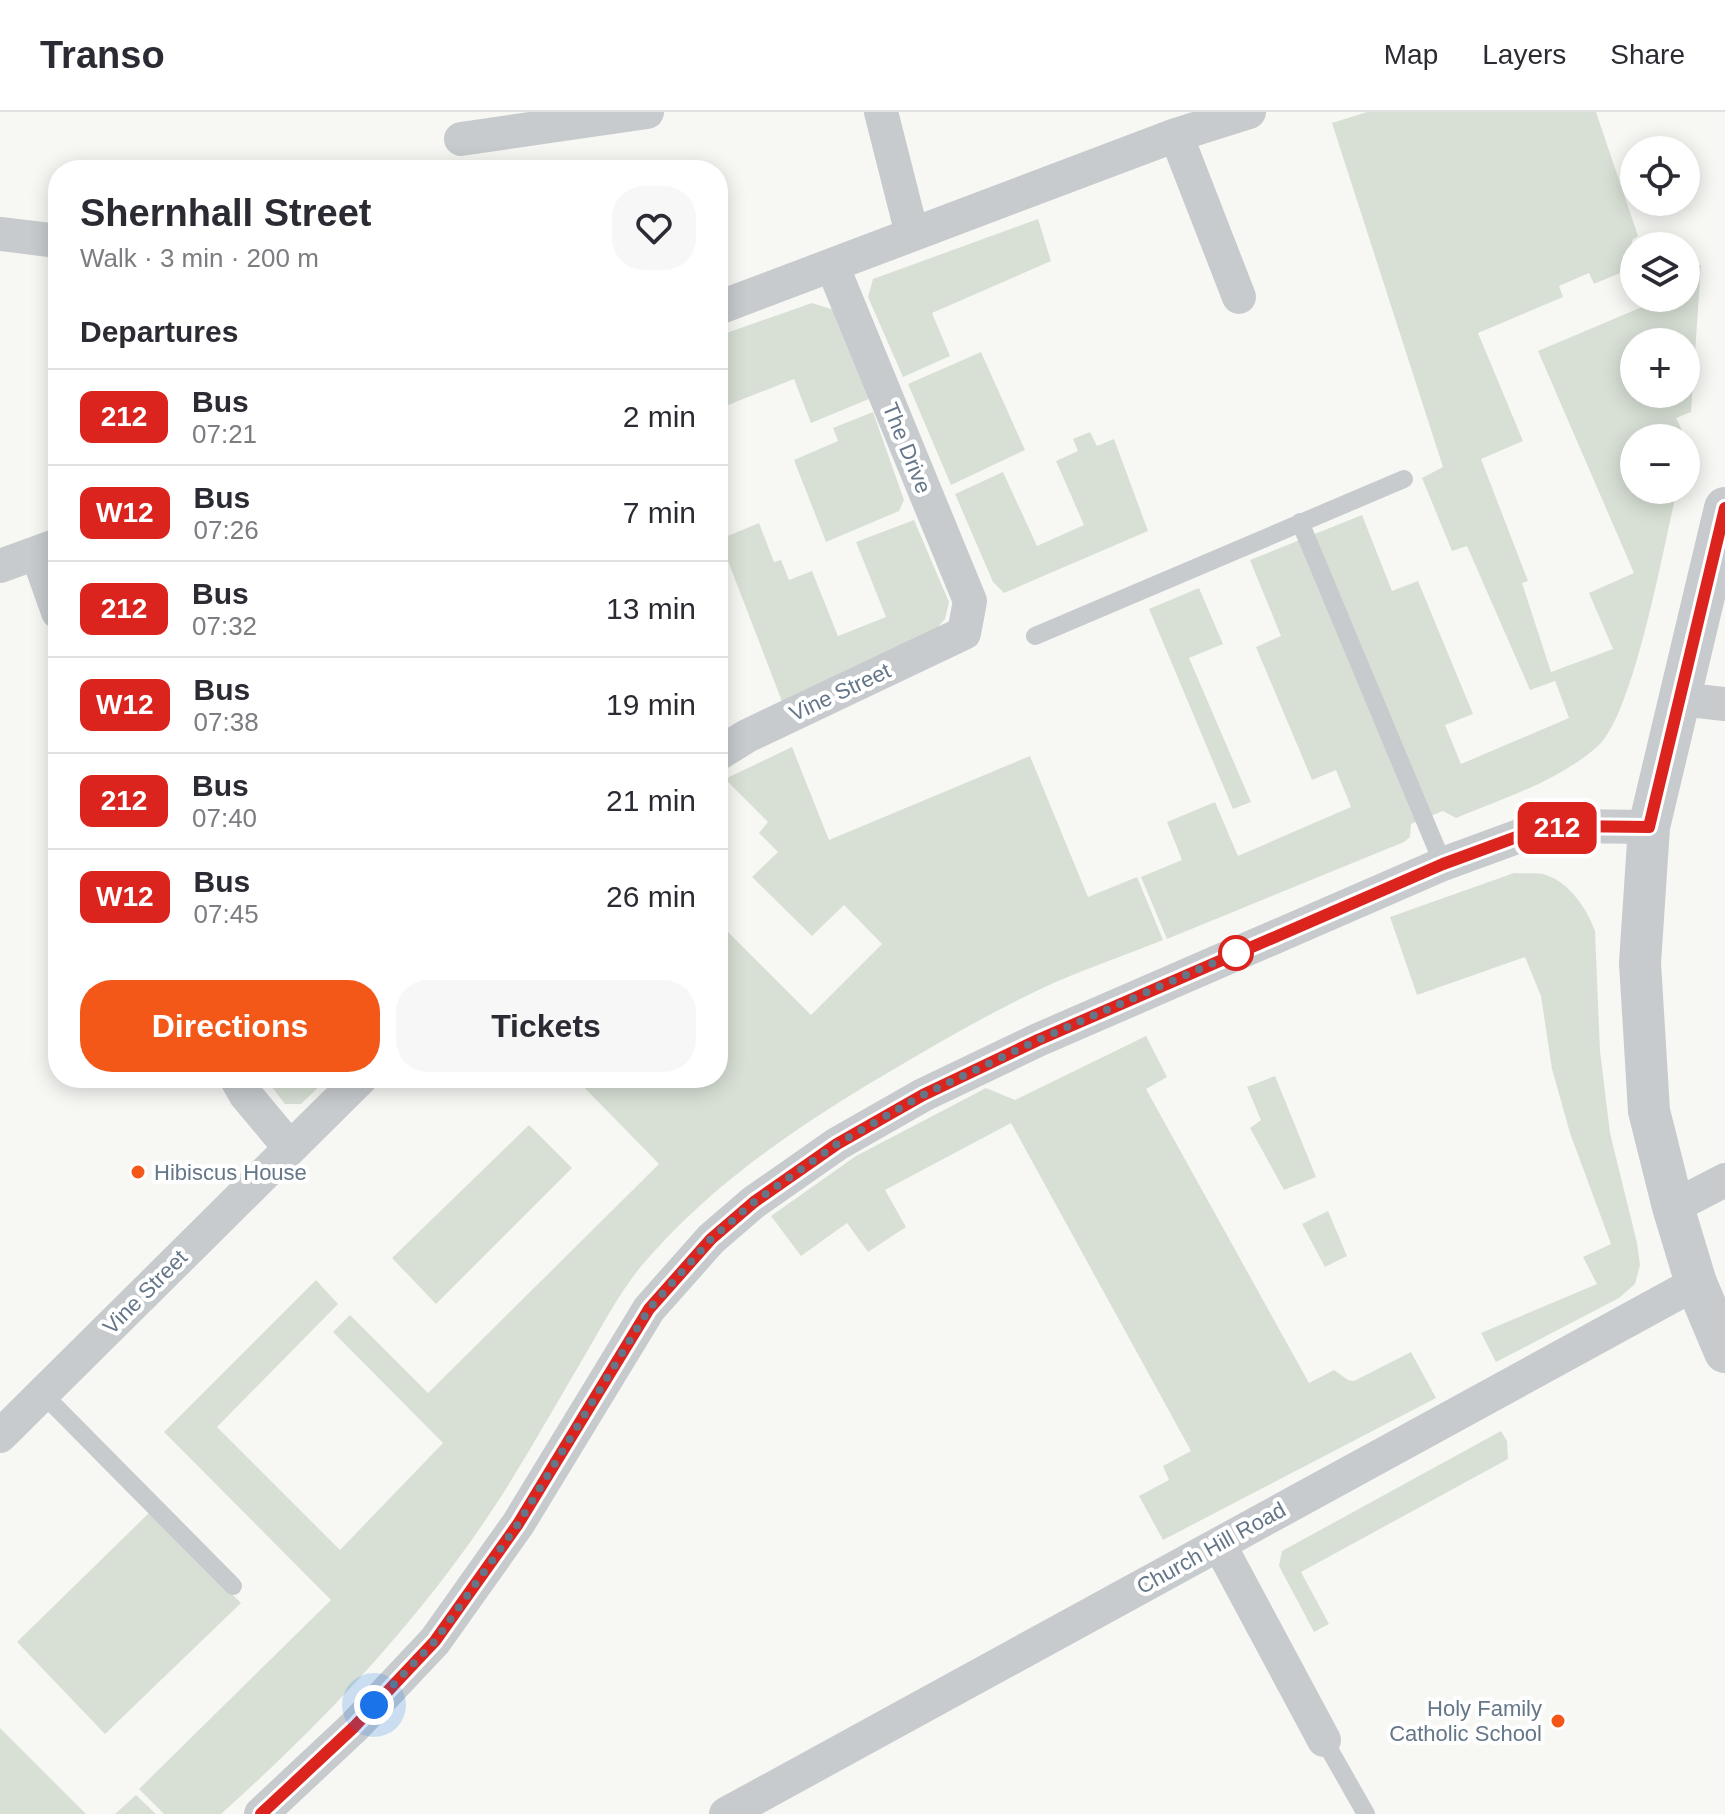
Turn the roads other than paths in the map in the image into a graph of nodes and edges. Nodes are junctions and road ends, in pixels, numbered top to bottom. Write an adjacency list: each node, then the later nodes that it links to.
1 (647, 112): 5 (street)
2 (881, 112): 7 (street)
3 (1249, 112): 4 (street)
4 (1176, 135): 7 (street); 10 (street)
5 (461, 139)
6 (0, 234): 8 (street)
7 (912, 234): 9 (street)
8 (48, 240)
9 (832, 265): 11 (street); 17 (street, The Drive)
10 (1239, 297)
11 (728, 304)
12 (1404, 479): 14 (lane)
13 (1725, 508): 19 (street)
14 (1300, 522): 18 (lane); 23 (lane)
15 (47, 549): 16 (street)
16 (0, 566)
17 (964, 633): 21 (street, Vine Street)
18 (1035, 636)
19 (1680, 699): 20 (street); 22 (street)
20 (1725, 704)
21 (728, 748)
22 (1649, 827): 23 (street); 28 (street)
23 (1443, 864): 36 (street)
24 (242, 1088): 26 (street)
25 (351, 1088): 26 (street, Vine Street)
26 (290, 1148): 31 (street, Vine Street)
27 (1725, 1180): 28 (street)
28 (1673, 1207): 29 (street)
29 (1696, 1283): 30 (street); 33 (street, Church Hill Road)
30 (1725, 1352)
31 (42, 1393): 32 (street, Vine Street); 34 (lane)
32 (0, 1436)
33 (1219, 1544): 35 (street); 37 (street, Church Hill Road)
34 (233, 1586)
35 (1324, 1740): 38 (lane)
36 (261, 1814)
37 (726, 1814)
38 (1366, 1814)

